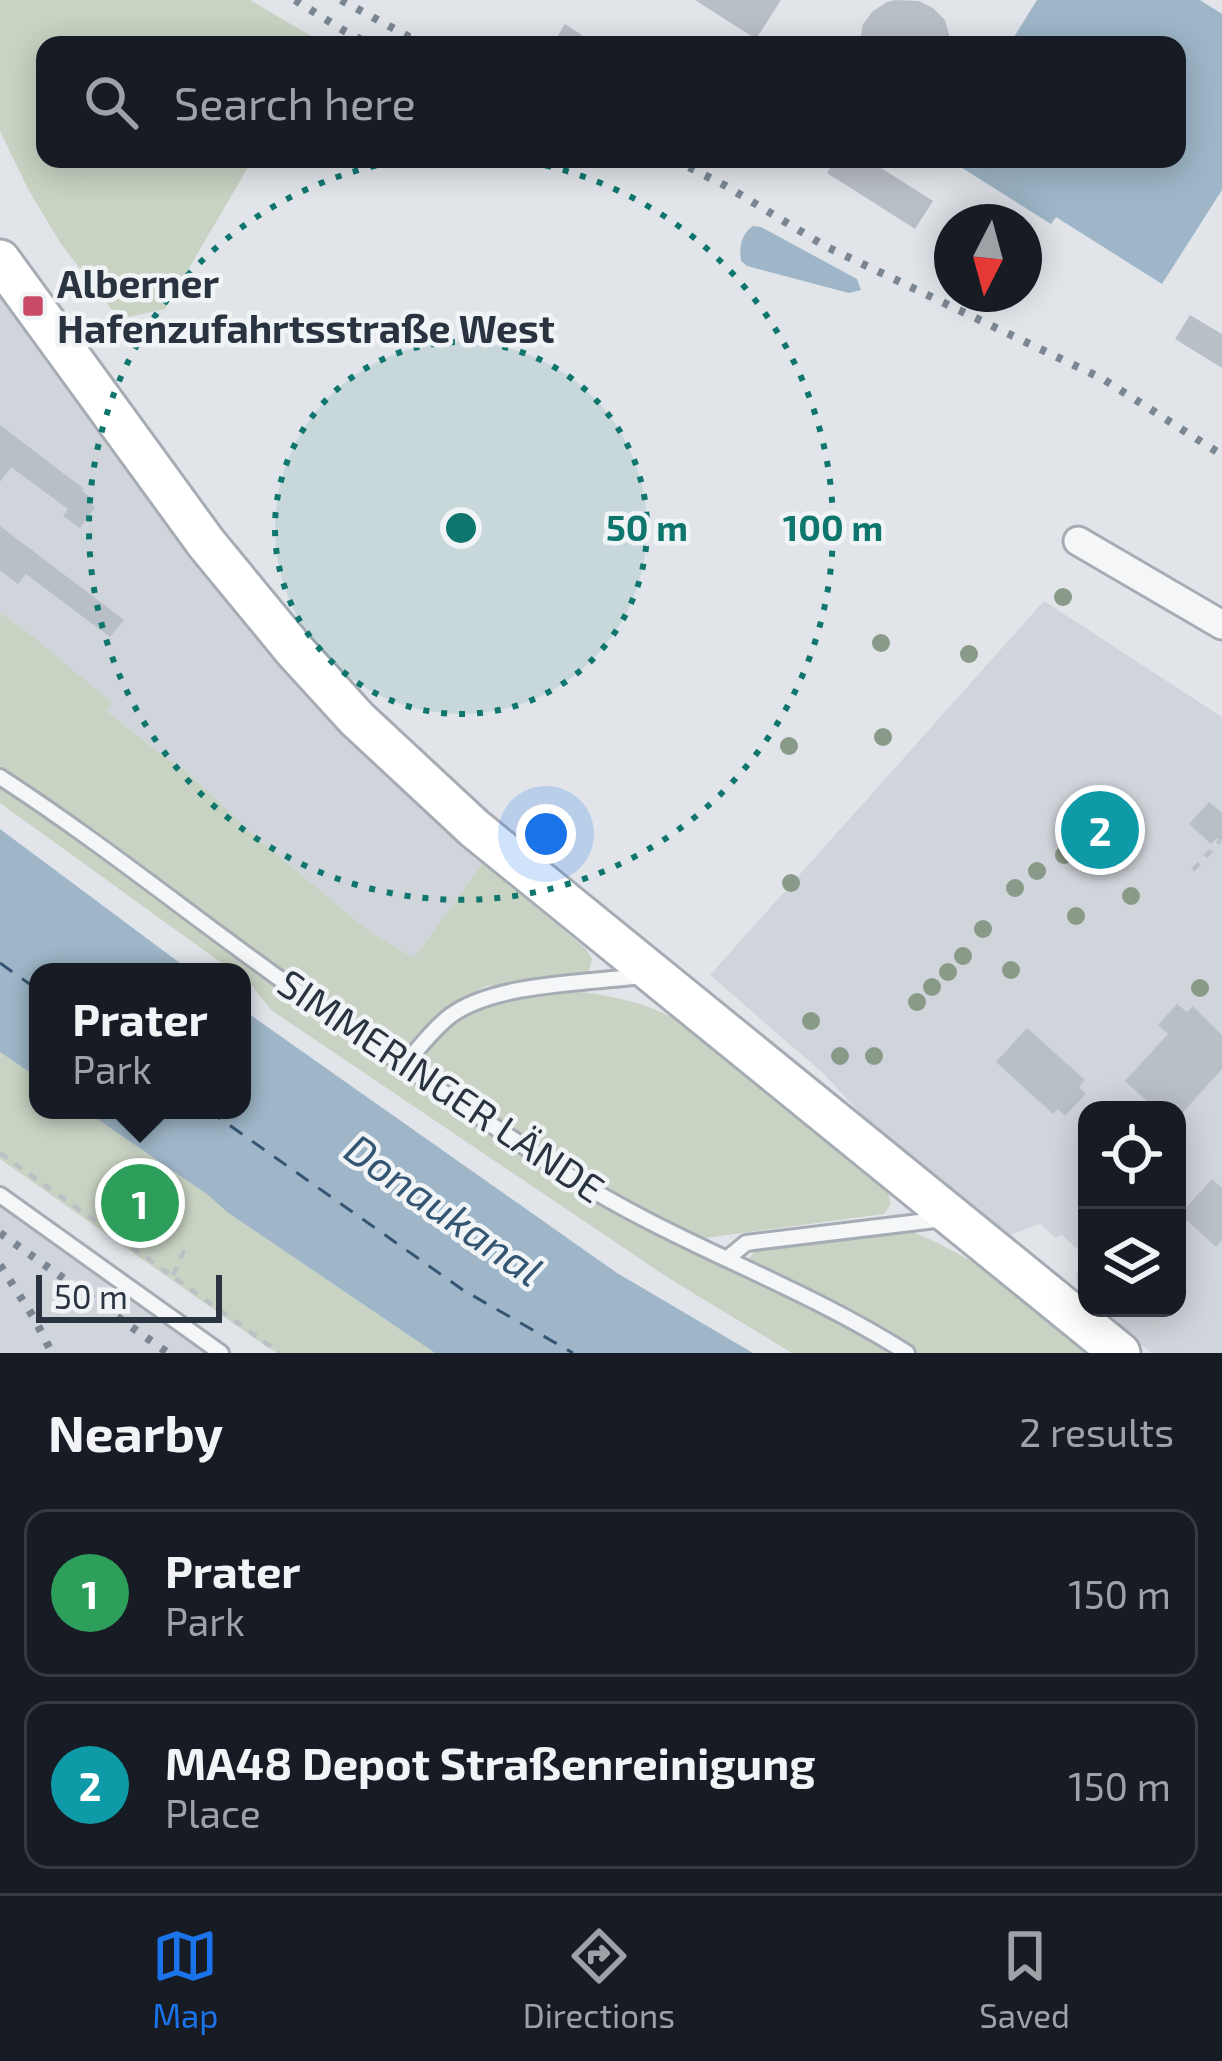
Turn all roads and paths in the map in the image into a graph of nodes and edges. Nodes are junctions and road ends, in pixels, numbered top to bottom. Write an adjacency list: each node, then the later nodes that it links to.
1 (0, 260): 7 (street)
2 (1078, 541): 3 (street)
3 (1222, 625)
4 (0, 778): 8 (lane, SIMMERINGER LÄNDE)
5 (1220, 841): 6 (path)
6 (1193, 870)
7 (652, 975): 8 (lane); 11 (street)
8 (404, 1064): 13 (lane, SIMMERINGER LÄNDE)
9 (0, 1153): 14 (path)
10 (0, 1195): 15 (lane)
11 (951, 1218): 13 (lane); 18 (street)
12 (185, 1249): 14 (path)
13 (728, 1258): 17 (lane, SIMMERINGER LÄNDE)
14 (173, 1275): 16 (path)
15 (221, 1353)
16 (280, 1353)
17 (907, 1353)
18 (1120, 1353)

